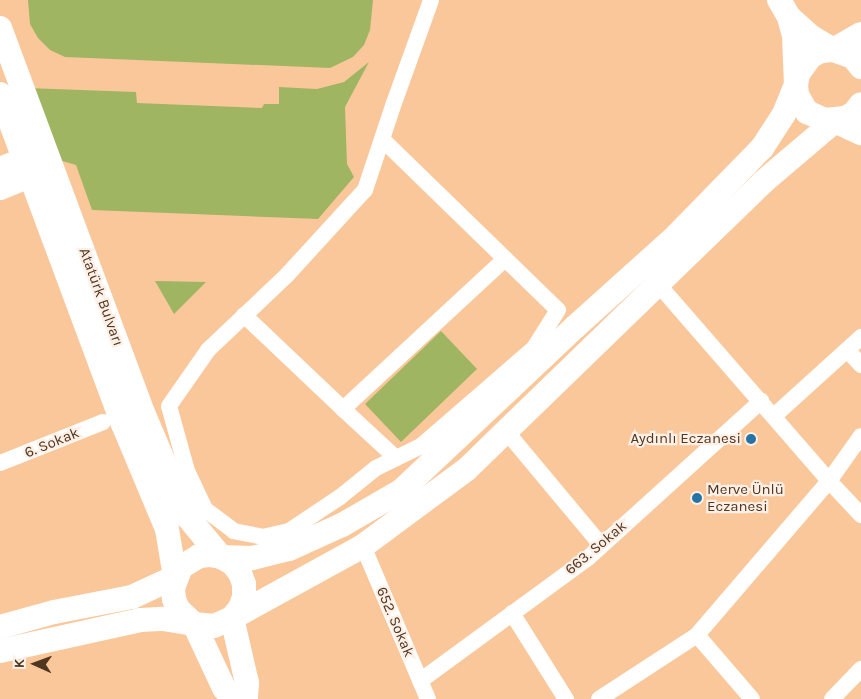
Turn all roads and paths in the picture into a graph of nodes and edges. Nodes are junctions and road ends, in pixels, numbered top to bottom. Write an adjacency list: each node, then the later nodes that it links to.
1 (431, 0): 12 (street)
2 (784, 8): 5 (street); 7 (street)
3 (0, 28): 13 (street, Atatürk Bulvarı)
4 (861, 34): 5 (street)
5 (833, 50): 6 (street); 7 (street)
6 (861, 66)
7 (796, 85): 10 (street); 20 (street)
8 (0, 94): 13 (street, Atatürk Bulvarı)
9 (861, 104): 10 (street)
10 (835, 120): 11 (street); 17 (street)
11 (861, 133)
12 (382, 139): 16 (street); 19 (street)
13 (39, 163): 14 (street); 15 (street); 36 (street, Atatürk Bulvarı); 37 (street, Atatürk Bulvarı)
14 (0, 169)
15 (0, 188)
16 (505, 259): 18 (street); 25 (street)
17 (658, 284): 24 (street); 28 (street)
18 (558, 310): 20 (street); 30 (street)
19 (244, 316): 25 (street); 30 (street)
20 (575, 327): 36 (street)
21 (861, 336): 22 (street)
22 (847, 350): 23 (street); 26 (street)
23 (861, 365)
24 (761, 401): 26 (street); 34 (street, 663. Sokak)
25 (343, 409): 30 (street)
26 (774, 416): 32 (street)
27 (103, 422): 31 (street, 6. Sokak)
28 (506, 431): 34 (street); 35 (street)
29 (861, 436): 32 (street)
30 (396, 458)
31 (0, 463)
32 (829, 481): 33 (street); 42 (street)
33 (861, 515)
34 (601, 545): 38 (street, 663. Sokak)
35 (363, 546): 39 (street); 45 (street, 652. Sokak)
36 (221, 557): 37 (street); 39 (street, Atatürk Bulvarı)
37 (176, 577): 40 (street, Atatürk Bulvarı); 41 (street)
38 (512, 613): 45 (street, 663. Sokak); 50 (street)
39 (232, 618): 40 (street); 48 (street)
40 (194, 624): 43 (street); 47 (street, Atatürk Bulvarı)
41 (0, 627)
42 (697, 635): 51 (street); 52 (street)
43 (0, 651)
44 (861, 669): 46 (street)
45 (420, 681): 49 (street, 652. Sokak)
46 (839, 697)
47 (234, 699)
48 (246, 699)
49 (428, 699)
50 (566, 699)
51 (599, 699)
52 (752, 699)

